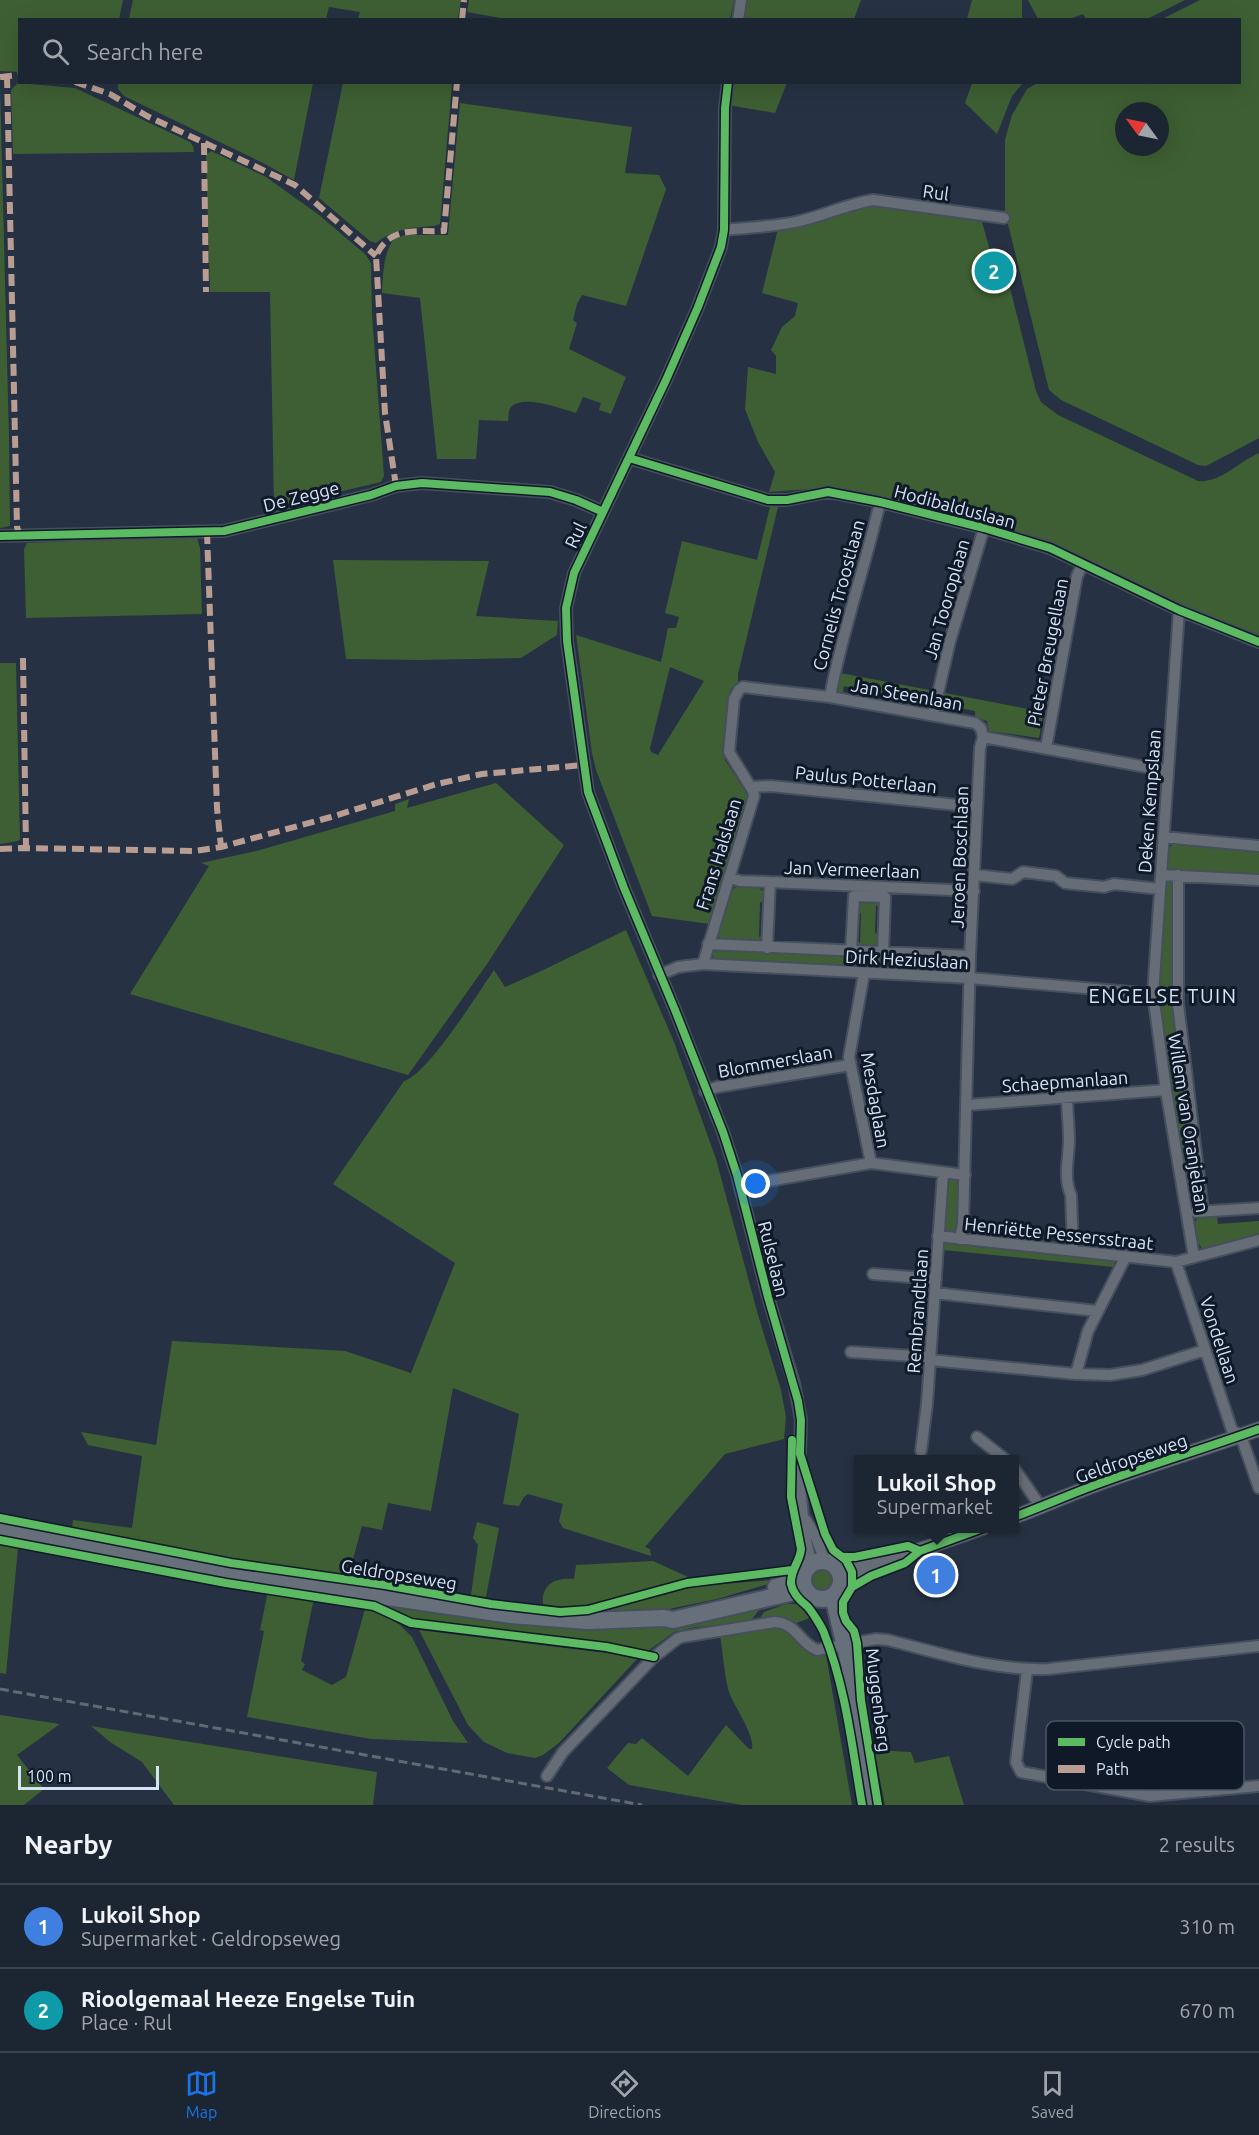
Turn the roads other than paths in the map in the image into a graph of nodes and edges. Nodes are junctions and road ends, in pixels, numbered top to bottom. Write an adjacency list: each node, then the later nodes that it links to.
1 (741, 0): 2 (street)
2 (738, 18)
3 (729, 84): 5 (street, Rul)
4 (1004, 218): 5 (street, Rul)
5 (724, 230): 6 (street, Rul)
6 (629, 458): 7 (street, Hodibalduslaan); 8 (street, Rul)
7 (880, 502): 9 (street, Hodibalduslaan); 15 (street, Cornelis Troostlaan)
8 (603, 512): 10 (street, De Zegge); 39 (street, Rul)
9 (984, 528): 11 (street, Hodibalduslaan); 16 (street, Jan Tooroplaan)
10 (0, 536)
11 (1083, 564): 12 (street, Hodibalduslaan); 18 (street, Pieter Breugellaan)
12 (1179, 610): 13 (street, Hodibalduslaan); 19 (street, Deken Kempslaan)
13 (1259, 642)
14 (739, 690): 15 (street, Jan Steenlaan); 20 (street, Frans Halslaan)
15 (830, 697): 16 (street, Jan Steenlaan)
16 (933, 715): 17 (street, Jan Steenlaan)
17 (983, 737): 18 (street, Jan Steenlaan); 21 (street, Jeroen Boschlaan)
18 (1046, 748): 19 (street, Jan Steenlaan)
19 (1168, 771): 22 (street, Deken Kempslaan)
20 (751, 787): 21 (street, Paulus Potterlaan); 27 (street, Frans Halslaan)
21 (977, 807): 24 (street, Jeroen Boschlaan)
22 (1163, 837): 23 (street); 25 (street, Deken Kempslaan)
23 (1259, 846)
24 (975, 875): 30 (street); 31 (street, Jeroen Boschlaan)
25 (1161, 875): 26 (street); 30 (street, Deken Kempslaan)
26 (1178, 875): 28 (street); 41 (street, Deken Kempslaan)
27 (729, 877): 29 (street, Jan Vermeerlaan); 32 (street, Frans Halslaan)
28 (1259, 879)
29 (770, 882): 31 (street, Jan Vermeerlaan); 33 (street)
30 (1160, 889): 42 (street, Deken Kempslaan)
31 (974, 891): 36 (street, Jeroen Boschlaan)
32 (708, 944): 33 (street, Dirk Heziuslaan); 37 (street, Frans Halslaan)
33 (767, 948): 34 (street, Dirk Heziuslaan)
34 (851, 951): 35 (street, Dirk Heziuslaan); 35 (street, Dirk Heziuslaan)
35 (883, 953): 36 (street, Dirk Heziuslaan)
36 (970, 956): 40 (street, Jeroen Boschlaan)
37 (703, 964): 38 (street, Dirk Heziuslaan); 39 (street, Dirk Heziuslaan)
38 (864, 973): 40 (street, Dirk Heziuslaan); 43 (street, Mesdaglaan)
39 (659, 975): 45 (street, Rulselaan)
40 (970, 978): 42 (street, Dirk Heziuslaan); 47 (street)
41 (1177, 988): 53 (street, Willem van Oranjelaan)
42 (1153, 994): 44 (street, Willem van Oranjelaan)
43 (850, 1065): 45 (street, Blommerslaan); 48 (street, Mesdaglaan)
44 (1166, 1090): 46 (street, Schaepmanlaan); 54 (street, Willem van Oranjelaan)
45 (705, 1091): 51 (street, Rulselaan)
46 (1067, 1097): 47 (street, Schaepmanlaan); 58 (street)
47 (967, 1105): 50 (street)
48 (871, 1163): 49 (street); 51 (street)
49 (943, 1173): 50 (street); 55 (street, Rembrandtlaan)
50 (965, 1175): 56 (street)
51 (740, 1186): 82 (street, Rulselaan)
52 (1259, 1208): 53 (street)
53 (1203, 1211): 54 (street)
54 (1187, 1214): 60 (street, Willem van Oranjelaan)
55 (938, 1236): 56 (street, Henriëtte Pessersstraat); 63 (street, Rembrandtlaan)
56 (960, 1239): 58 (street, Henriëtte Pessersstraat)
57 (1259, 1240): 60 (street)
58 (1072, 1250): 59 (street, Henriëtte Pessersstraat)
59 (1126, 1256): 61 (street, Henriëtte Pessersstraat); 65 (street)
60 (1194, 1257): 61 (street)
61 (1176, 1262): 66 (street, Vondellaan)
62 (873, 1274): 63 (street)
63 (936, 1279): 64 (street, Rembrandtlaan)
64 (935, 1293): 65 (street); 68 (street, Rembrandtlaan)
65 (1097, 1311): 69 (street)
66 (1205, 1350): 69 (street); 72 (street, Vondellaan)
67 (851, 1352): 68 (street)
68 (930, 1358): 69 (street); 74 (street, Rembrandtlaan)
69 (1076, 1374)
70 (1259, 1420): 72 (street, Geldropseweg)
71 (1259, 1429): 72 (street, Geldropseweg)
72 (1236, 1433): 77 (street, Vondellaan); 78 (street, Geldropseweg)
73 (977, 1437): 75 (street)
74 (921, 1451)
75 (1000, 1455)
76 (1019, 1475): 78 (street)
77 (1259, 1488)
78 (1041, 1506): 79 (street, Geldropseweg)
79 (1019, 1515)
80 (0, 1529): 82 (main road, Geldropseweg)
81 (969, 1533): 82 (street, Geldropseweg)
82 (822, 1580): 83 (main road, Muggenberg)
83 (841, 1646): 85 (street); 86 (street); 92 (main road, Muggenberg)
84 (1259, 1646): 85 (street)
85 (1027, 1670): 87 (street)
86 (547, 1776)
87 (1046, 1777)
88 (1259, 1786): 89 (street)
89 (1244, 1787)
90 (1118, 1790): 91 (street)
91 (1215, 1790)
92 (870, 1805)

